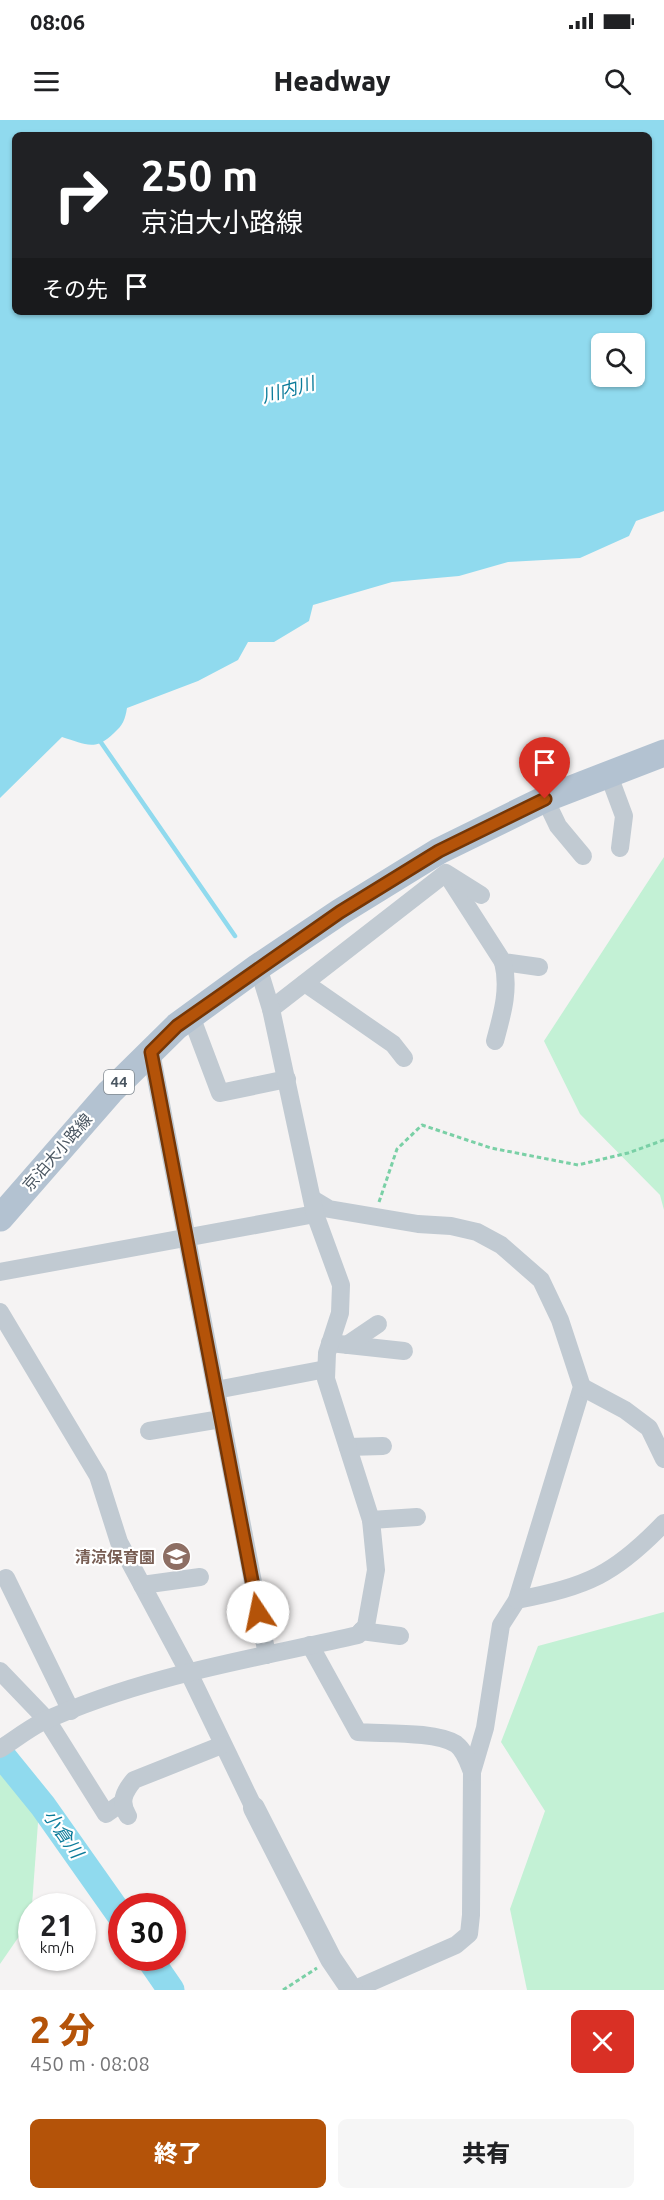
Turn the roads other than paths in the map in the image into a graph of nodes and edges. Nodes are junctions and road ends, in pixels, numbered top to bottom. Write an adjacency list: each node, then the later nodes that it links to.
1 (664, 753): 2 (main road, 京泊大小路線 / 44)
2 (608, 773): 3 (main road, 京泊大小路線 / 44); 4 (street)
3 (545, 799): 5 (street); 6 (main road, 京泊大小路線 / 44)
4 (620, 848)
5 (583, 856)
6 (439, 864): 7 (street); 8 (street); 9 (main road, 京泊大小路線 / 44); 11 (street)
7 (481, 895)
8 (503, 962): 10 (street); 14 (street)
9 (258, 967): 12 (street); 13 (main road, 京泊大小路線 / 44)
10 (539, 967)
11 (305, 983): 12 (street); 16 (street)
12 (271, 1009): 17 (street)
13 (191, 1016): 15 (main road, 京泊大小路線 / 44); 17 (street)
14 (495, 1041)
15 (151, 1052): 19 (main road, 京泊大小路線 / 44); 20 (street)
16 (404, 1058)
17 (287, 1079): 18 (street)
18 (314, 1207): 20 (street); 24 (street); 27 (street)
19 (0, 1218)
20 (186, 1238): 21 (street); 28 (street)
21 (0, 1272)
22 (0, 1312): 39 (street)
23 (378, 1324): 24 (street)
24 (339, 1344): 25 (street); 26 (street)
25 (404, 1351)
26 (326, 1369): 28 (street); 32 (street)
27 (582, 1387): 33 (street); 40 (street)
28 (216, 1390): 29 (street)
29 (221, 1419): 30 (street); 44 (street)
30 (149, 1431)
31 (383, 1446): 32 (street)
32 (348, 1447): 35 (street)
33 (664, 1459)
34 (417, 1517): 35 (street)
35 (371, 1520): 41 (street)
36 (664, 1523): 40 (street)
37 (6, 1578): 47 (street)
38 (200, 1578): 39 (street)
39 (142, 1585): 46 (street)
40 (517, 1600): 51 (street)
41 (361, 1631): 42 (street); 43 (street)
42 (400, 1636)
43 (310, 1645): 44 (street); 51 (street)
44 (267, 1655): 46 (street)
45 (0, 1671): 48 (street)
46 (188, 1671): 47 (street); 49 (street)
47 (72, 1711): 48 (street)
48 (44, 1722): 49 (street); 50 (street)
49 (222, 1745): 52 (street)
50 (0, 1749)
51 (472, 1772): 53 (street)
52 (254, 1808): 53 (street)
53 (352, 1990)

